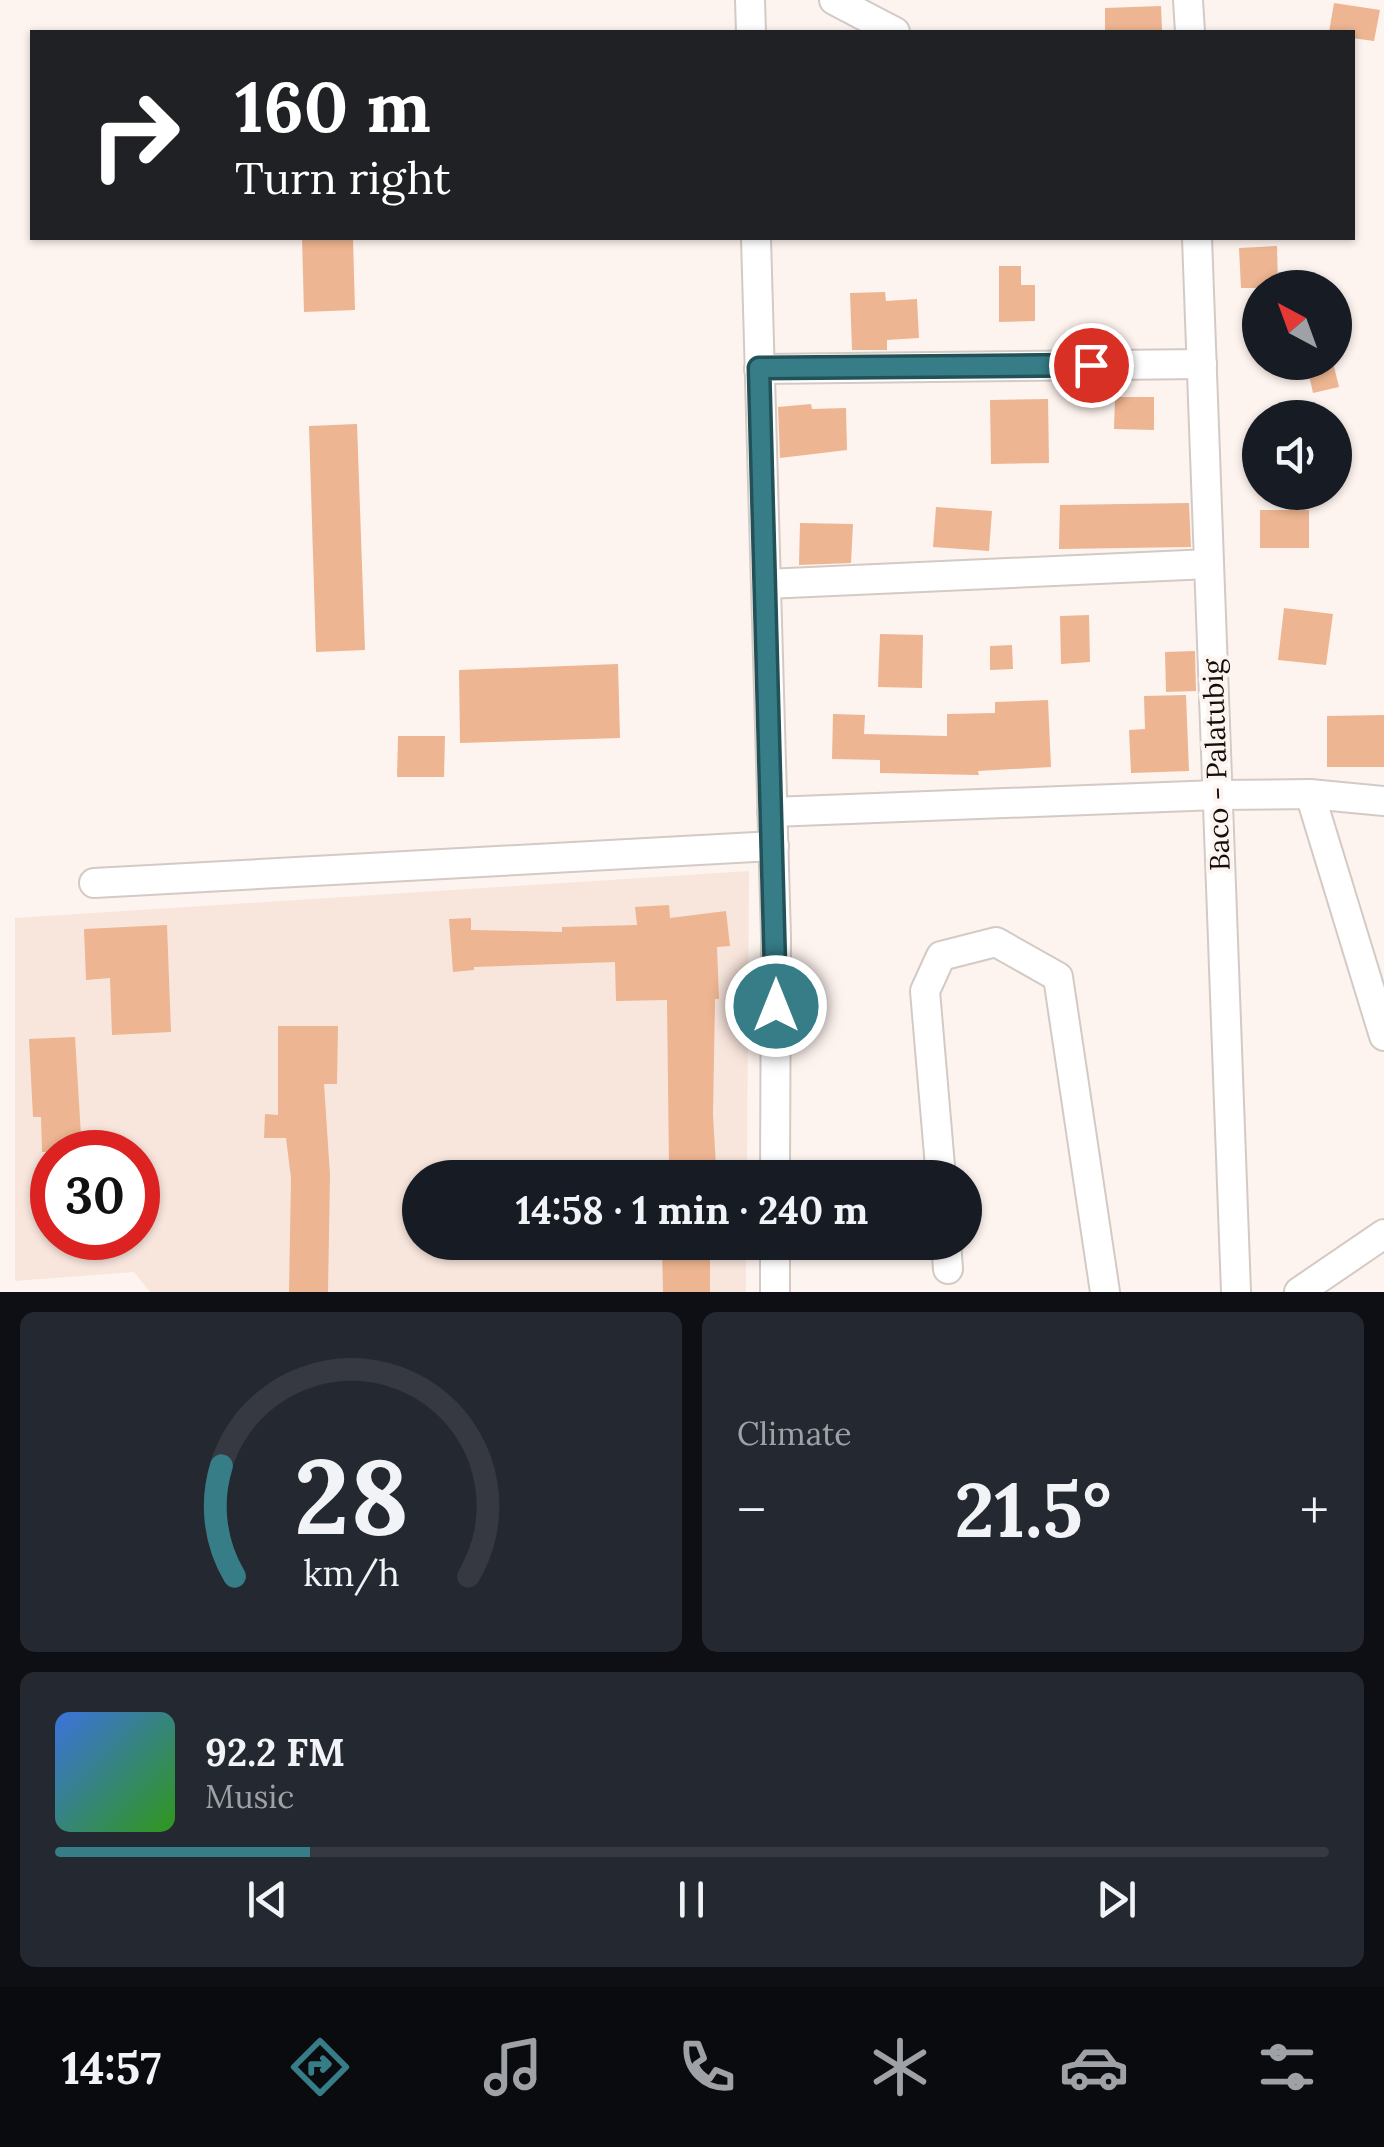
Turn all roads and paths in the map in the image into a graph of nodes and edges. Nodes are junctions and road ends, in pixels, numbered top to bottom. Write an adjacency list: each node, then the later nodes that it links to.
1 (750, 0): 4 (street)
2 (834, 0): 5 (street)
3 (1188, 0): 6 (street)
4 (751, 30)
5 (891, 30)
6 (1190, 30)
7 (756, 240): 10 (street)
8 (1197, 240): 9 (street, Baco - Palatubig)
9 (1202, 364): 10 (street); 11 (street, Baco - Palatubig)
10 (759, 368): 12 (street)
11 (1209, 564): 12 (street); 14 (street, Baco - Palatubig)
12 (766, 584): 16 (street)
13 (1310, 794): 14 (street); 15 (street); 19 (street)
14 (1218, 795): 16 (street); 26 (street, Baco - Palatubig)
15 (1384, 801)
16 (772, 812): 17 (street)
17 (774, 846): 18 (street); 20 (street)
18 (94, 884)
19 (1384, 1036)
20 (775, 1160)
21 (939, 1160): 25 (street)
22 (1384, 1234): 27 (street)
23 (775, 1260): 24 (street)
24 (775, 1292)
25 (1105, 1292)
26 (1236, 1292)
27 (1299, 1292)

